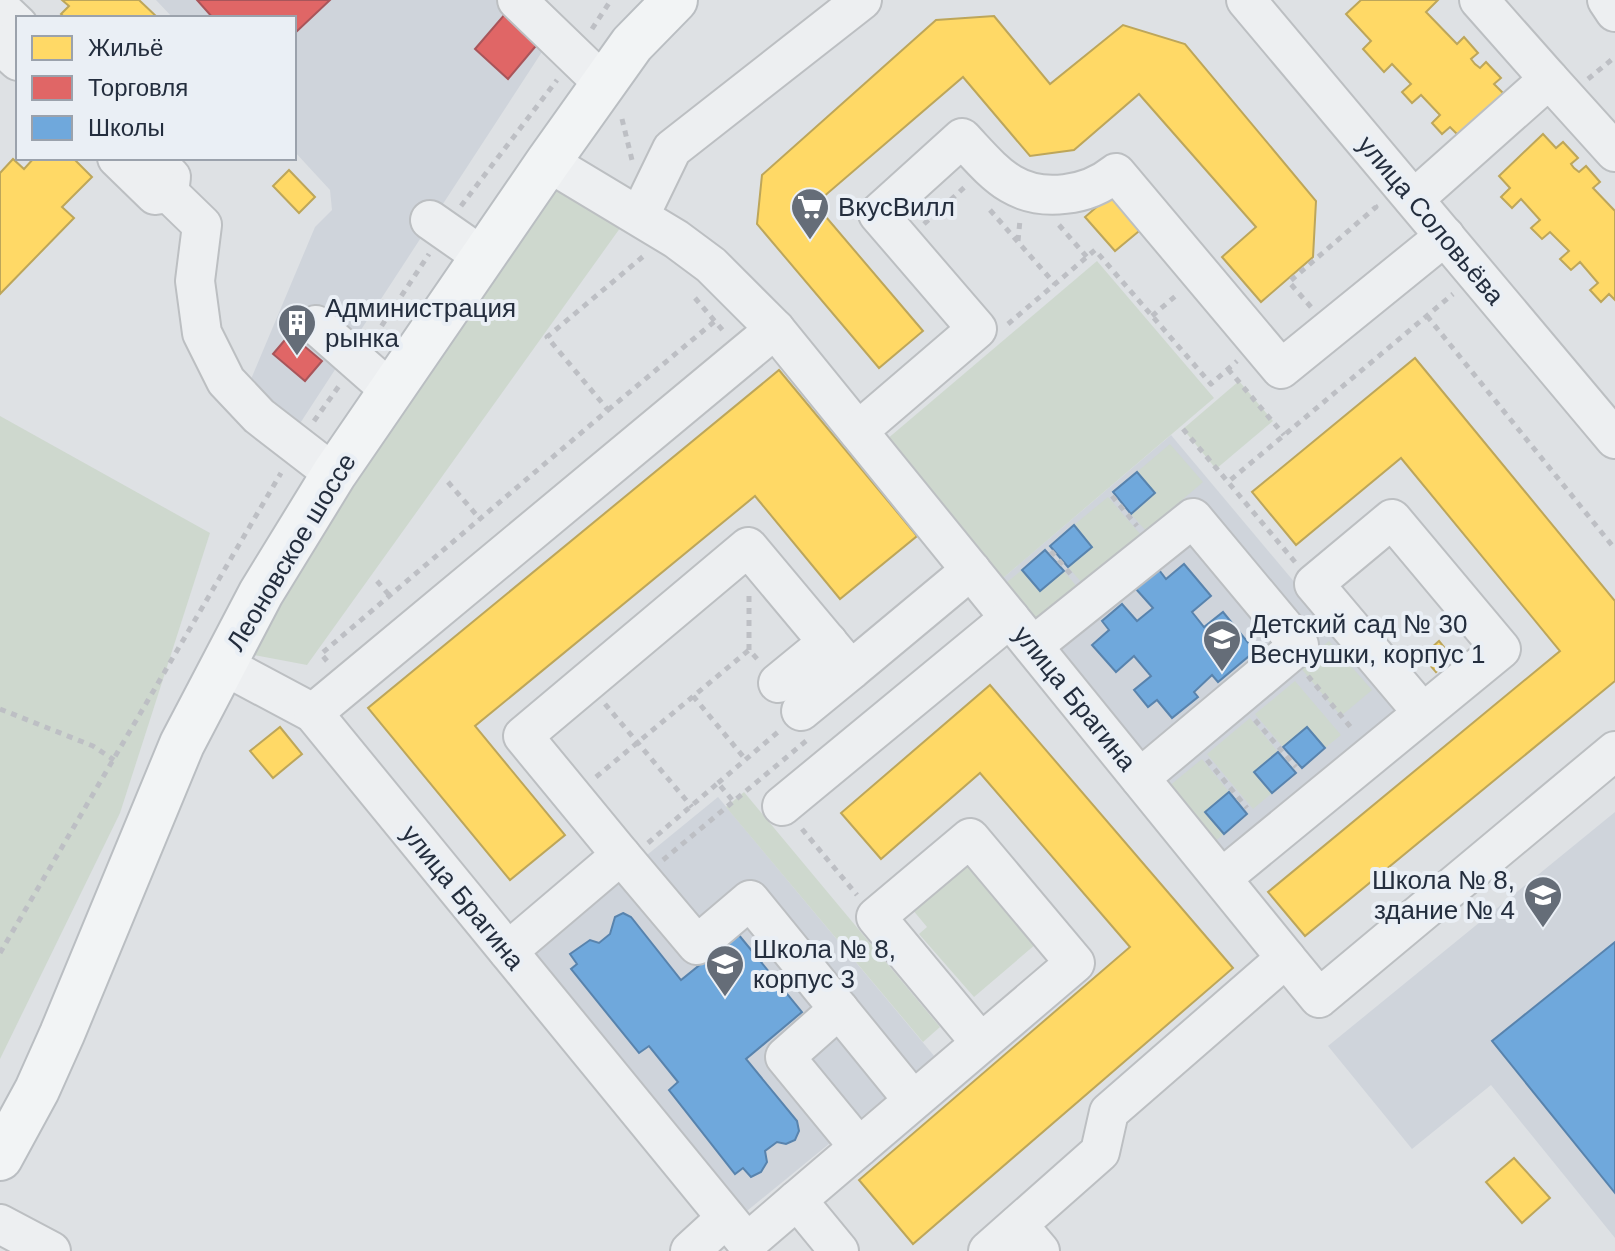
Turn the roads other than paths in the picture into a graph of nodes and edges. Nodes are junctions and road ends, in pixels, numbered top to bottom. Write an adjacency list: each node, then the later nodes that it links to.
1 (517, 0): 13 (street)
2 (675, 0): 13 (main road, Леоновское шоссе)
3 (862, 0): 21 (street)
4 (1246, 0): 19 (street, улица Соловьёва)
5 (1479, 0): 12 (street)
6 (1607, 0): 8 (street)
7 (0, 8): 9 (street)
8 (1615, 12)
9 (16, 23)
10 (0, 44): 11 (street)
11 (16, 59)
12 (1549, 79): 14 (street); 19 (street)
13 (612, 98): 17 (main road, Леоновское шоссе)
14 (1615, 152)
15 (119, 160): 18 (street)
16 (154, 160): 18 (street)
17 (548, 162): 21 (street, улица Брагина); 23 (main road, Леоновское шоссе)
18 (169, 193): 29 (street)
19 (1414, 199): 22 (street, улица Соловьёва)
20 (430, 220): 23 (street)
21 (646, 224): 25 (street, улица Брагина)
22 (1445, 236): 27 (street, улица Соловьёва); 28 (street)
23 (483, 257): 26 (main road, Леоновское шоссе)
24 (316, 325): 26 (street)
25 (775, 329): 28 (street, улица Брагина); 35 (street)
26 (391, 391): 29 (main road, Леоновское шоссе)
27 (1608, 418)
28 (858, 431): 30 (street, улица Брагина)
29 (334, 474): 33 (main road, Леоновское шоссе)
30 (971, 570): 31 (street, улица Брагина); 32 (street)
31 (1021, 632): 38 (street, улица Брагина); 38 (street); 39 (street)
32 (839, 656): 34 (street); 40 (street)
33 (223, 665): 35 (street, улица Брагина); 48 (main road, Леоновское шоссе)
34 (790, 697)
35 (313, 713): 42 (street, улица Брагина)
36 (1423, 713): 36 (street); 41 (street)
37 (1615, 751): 43 (street, улица Брагина)
38 (1140, 778): 41 (street, улица Брагина)
39 (782, 806)
40 (629, 865): 42 (street); 44 (street)
41 (1222, 878): 43 (street, улица Брагина)
42 (508, 951): 51 (street, улица Брагина)
43 (1286, 958): 52 (street)
44 (839, 1009): 46 (street); 47 (street)
45 (981, 1043): 45 (street); 46 (street)
46 (913, 1100): 47 (street)
47 (859, 1147): 49 (street)
48 (0, 1158)
49 (797, 1200): 51 (street); 55 (street)
50 (0, 1224): 53 (street)
51 (742, 1237): 54 (street)
52 (1029, 1238): 56 (street)
53 (51, 1251)
54 (690, 1251)
55 (839, 1251)
56 (988, 1251)

